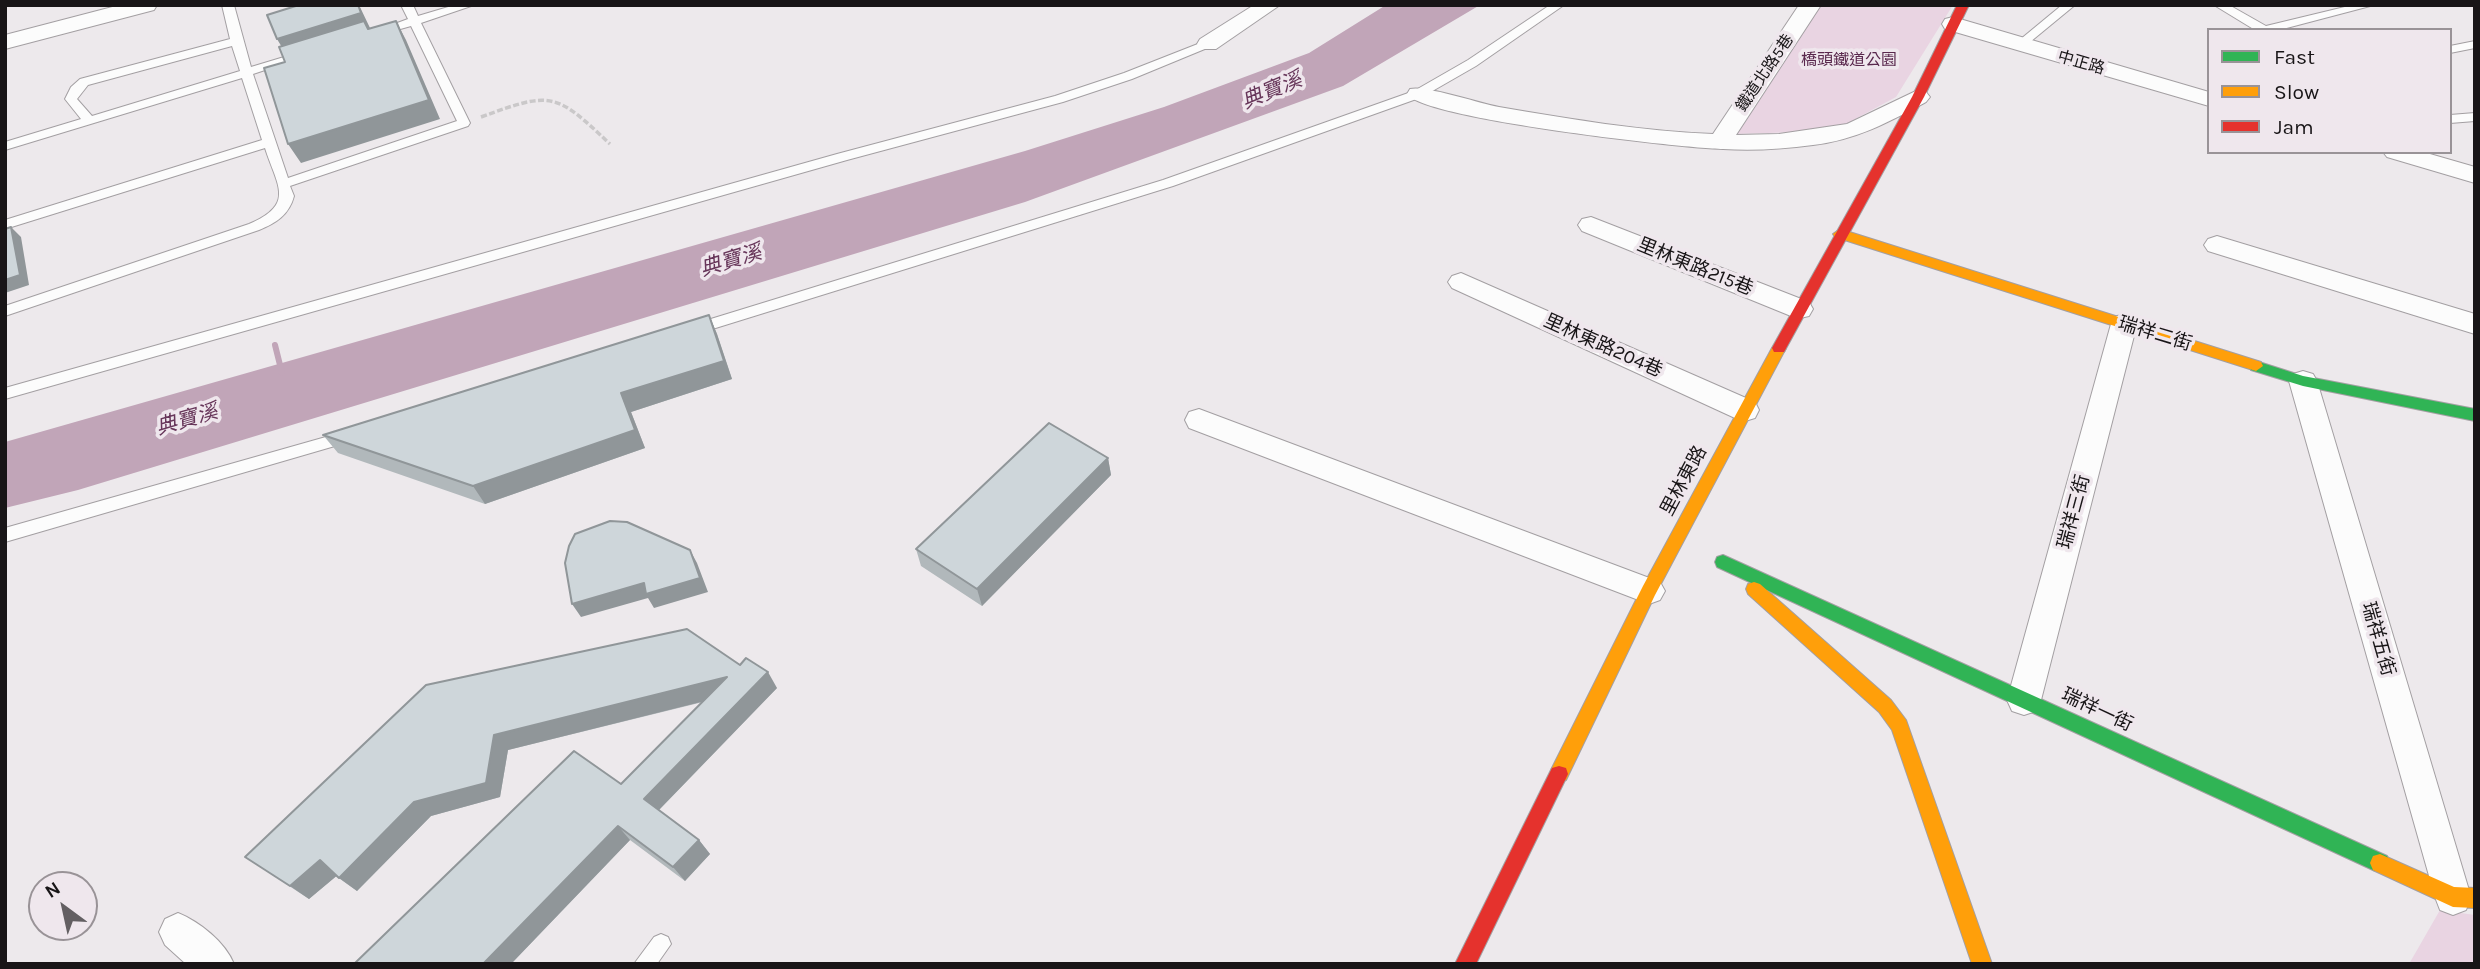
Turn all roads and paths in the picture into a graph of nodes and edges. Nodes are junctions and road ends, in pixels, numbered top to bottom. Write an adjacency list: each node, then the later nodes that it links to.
1 (146, 5): 17 (street)
2 (228, 5): 16 (lane)
3 (407, 5): 12 (lane)
4 (468, 5): 12 (lane)
5 (1269, 5): 18 (street)
6 (1558, 5): 24 (lane)
7 (1810, 5): 32 (street, 鐵道北路5巷)
8 (2069, 5): 20 (lane)
9 (2220, 5): 13 (lane)
10 (2368, 5): 14 (lane)
11 (1958, 15): 20 (street, 中正路); 25 (street, 里林東路)
12 (415, 22): 15 (lane); 30 (lane)
13 (2260, 28)
14 (2272, 28)
15 (363, 37)
16 (236, 41): 23 (lane); 29 (lane)
17 (5, 42)
18 (1208, 44): 49 (lane)
19 (2475, 44): 21 (lane)
20 (2020, 45): 26 (street, 中正路)
21 (2452, 50)
22 (311, 53): 23 (lane)
23 (246, 73): 29 (lane); 31 (lane)
24 (1418, 93): 32 (street); 47 (lane)
25 (1918, 97): 32 (street); 40 (street, 里林東路)
26 (2207, 98)
27 (2475, 117): 28 (lane)
28 (2452, 119)
29 (89, 120): 34 (lane)
30 (464, 123): 33 (path); 37 (lane)
31 (269, 142): 37 (lane); 38 (lane)
32 (1723, 142)
33 (610, 144)
34 (5, 146)
35 (2402, 154): 36 (street)
36 (2475, 175)
37 (283, 184): 44 (lane)
38 (5, 225)
39 (1591, 225): 43 (street, 里林東路215巷)
40 (1840, 234): 43 (street, 里林東路); 45 (street, 瑞祥二街)
41 (2217, 245): 46 (street)
42 (1461, 282): 50 (street, 里林東路204巷)
43 (1800, 309): 50 (street, 里林東路)
44 (5, 311)
45 (2124, 324): 48 (street, 瑞祥二街); 56 (street, 瑞祥三街)
46 (2475, 324)
47 (675, 336)
48 (2303, 381): 51 (street, 瑞祥二街); 57 (street, 瑞祥五街)
49 (5, 394)
50 (1745, 410): 55 (street, 里林東路)
51 (2475, 415)
52 (1199, 420): 55 (street)
53 (360, 433): 54 (lane)
54 (5, 535)
55 (1649, 591): 62 (street, 里林東路)
56 (2024, 700): 57 (street, 瑞祥一街); 63 (street, 瑞祥一街)
57 (2464, 898)
58 (178, 932): 60 (street)
59 (661, 944): 61 (lane)
60 (215, 964)
61 (644, 964)
62 (1465, 964)
63 (1982, 964)

